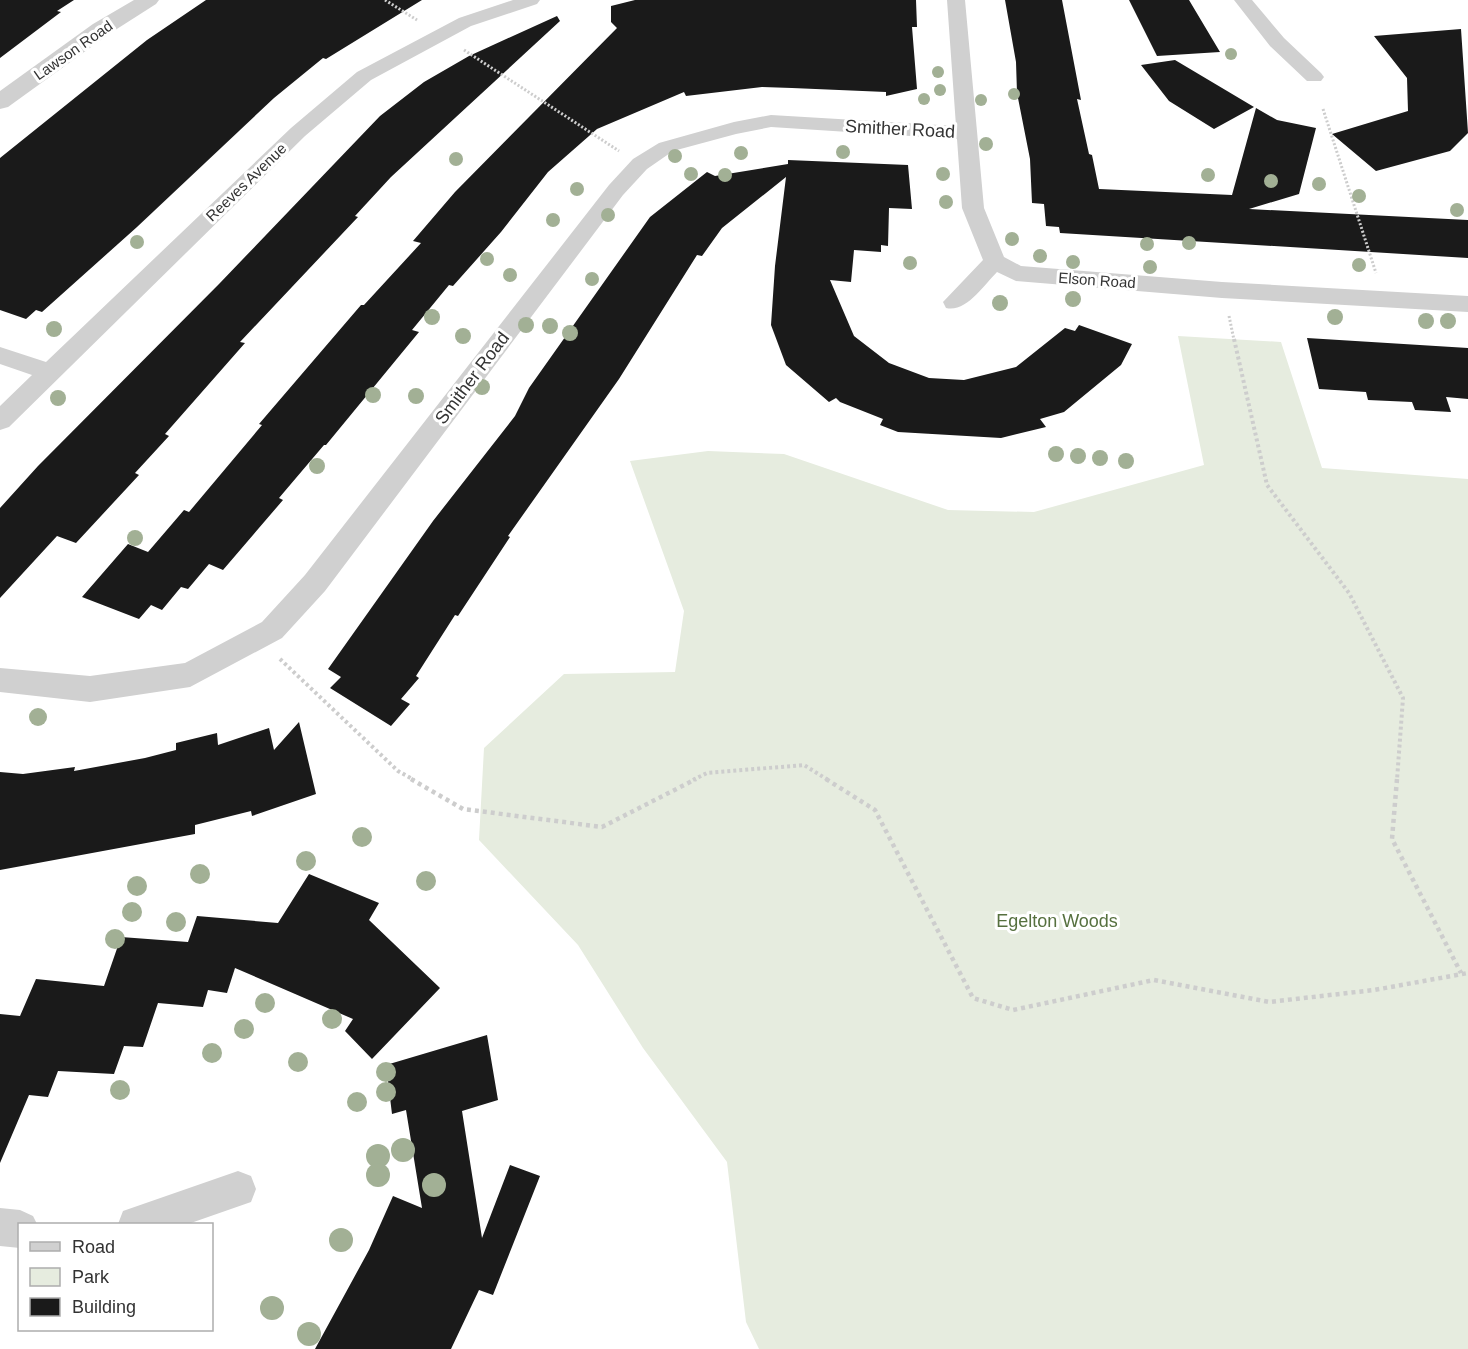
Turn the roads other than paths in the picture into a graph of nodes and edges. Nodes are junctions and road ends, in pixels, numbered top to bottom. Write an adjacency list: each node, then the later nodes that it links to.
1 (148, 0): 6 (street, Lawson Road)
2 (531, 0): 12 (street, Reeves Avenue)
3 (956, 0): 7 (street)
4 (1243, 0): 5 (street)
5 (1314, 77)
6 (0, 102)
7 (967, 133): 8 (street); 14 (street, Smither Road)
8 (994, 261): 9 (street); 10 (street, Elson Road)
9 (954, 302)
10 (1468, 304)
11 (0, 355): 12 (street)
12 (49, 372): 13 (street, Reeves Avenue)
13 (0, 421)
14 (0, 680)
15 (238, 1189): 16 (street)
16 (139, 1223)
17 (0, 1227): 18 (street)
18 (18, 1229)

